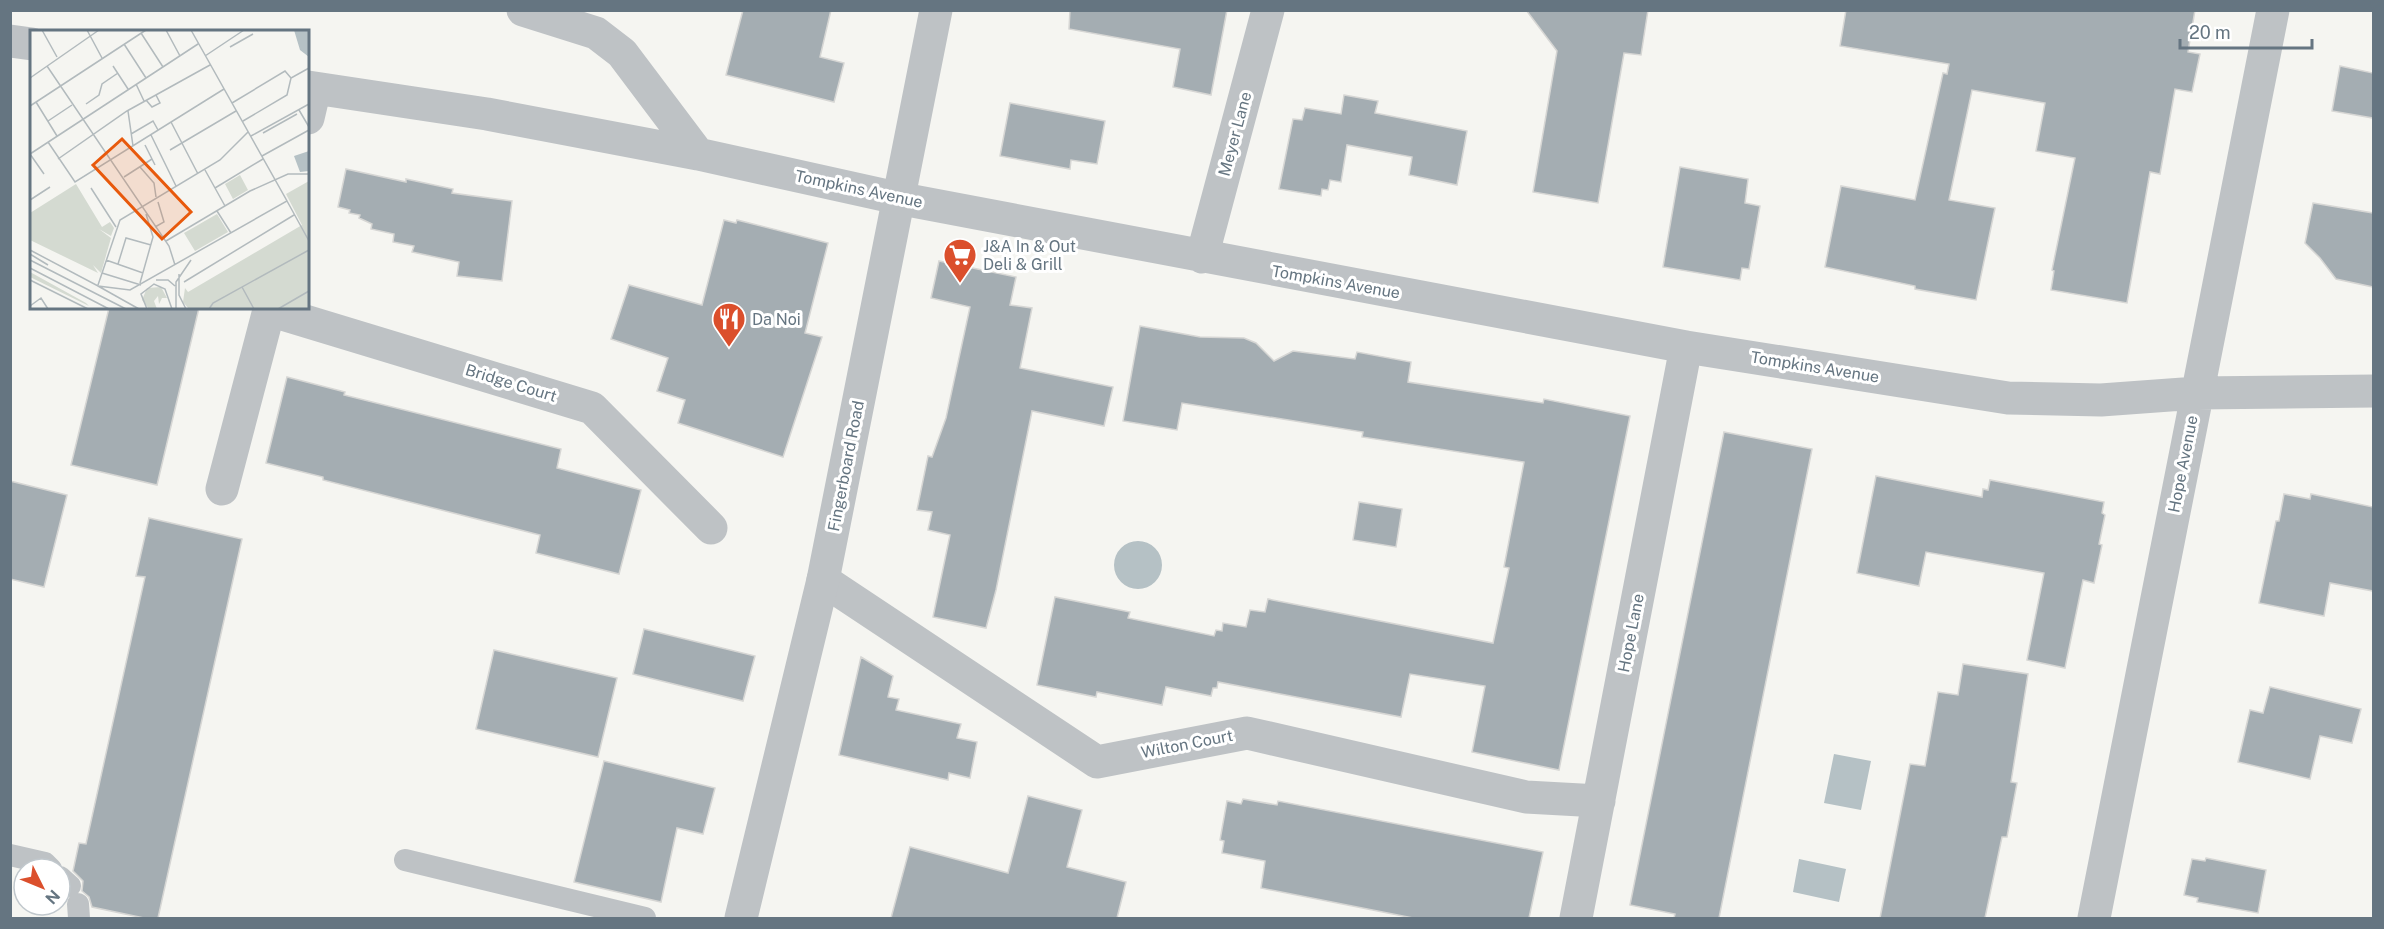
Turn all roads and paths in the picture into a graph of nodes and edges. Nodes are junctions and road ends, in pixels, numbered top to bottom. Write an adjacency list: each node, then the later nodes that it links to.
1 (523, 10): 8 (street)
2 (936, 10): 9 (street, Fingerboard Road)
3 (1268, 10): 10 (street, Meyer Lane)
4 (2273, 10): 14 (street, Hope Avenue)
5 (10, 41): 6 (street)
6 (30, 44)
7 (310, 98): 8 (street, Tompkins Avenue)
8 (698, 154): 9 (street, Tompkins Avenue)
9 (897, 198): 10 (street, Tompkins Avenue); 17 (street, Fingerboard Road)
10 (1202, 257): 12 (street, Tompkins Avenue)
11 (269, 309): 15 (street, Bridge Court); 16 (street, Bridge Court)
12 (1686, 347): 14 (street, Tompkins Avenue); 18 (street, Hope Lane)
13 (2373, 391): 14 (street, Tompkins Avenue)
14 (2197, 393): 23 (street, Hope Avenue)
15 (222, 489)
16 (711, 528)
17 (824, 580): 18 (street, Wilton Court); 21 (street, Fingerboard Road)
18 (1599, 801): 22 (street, Hope Lane)
19 (405, 860): 20 (lane)
20 (645, 918)
21 (741, 918)
22 (1576, 918)
23 (2094, 918)

